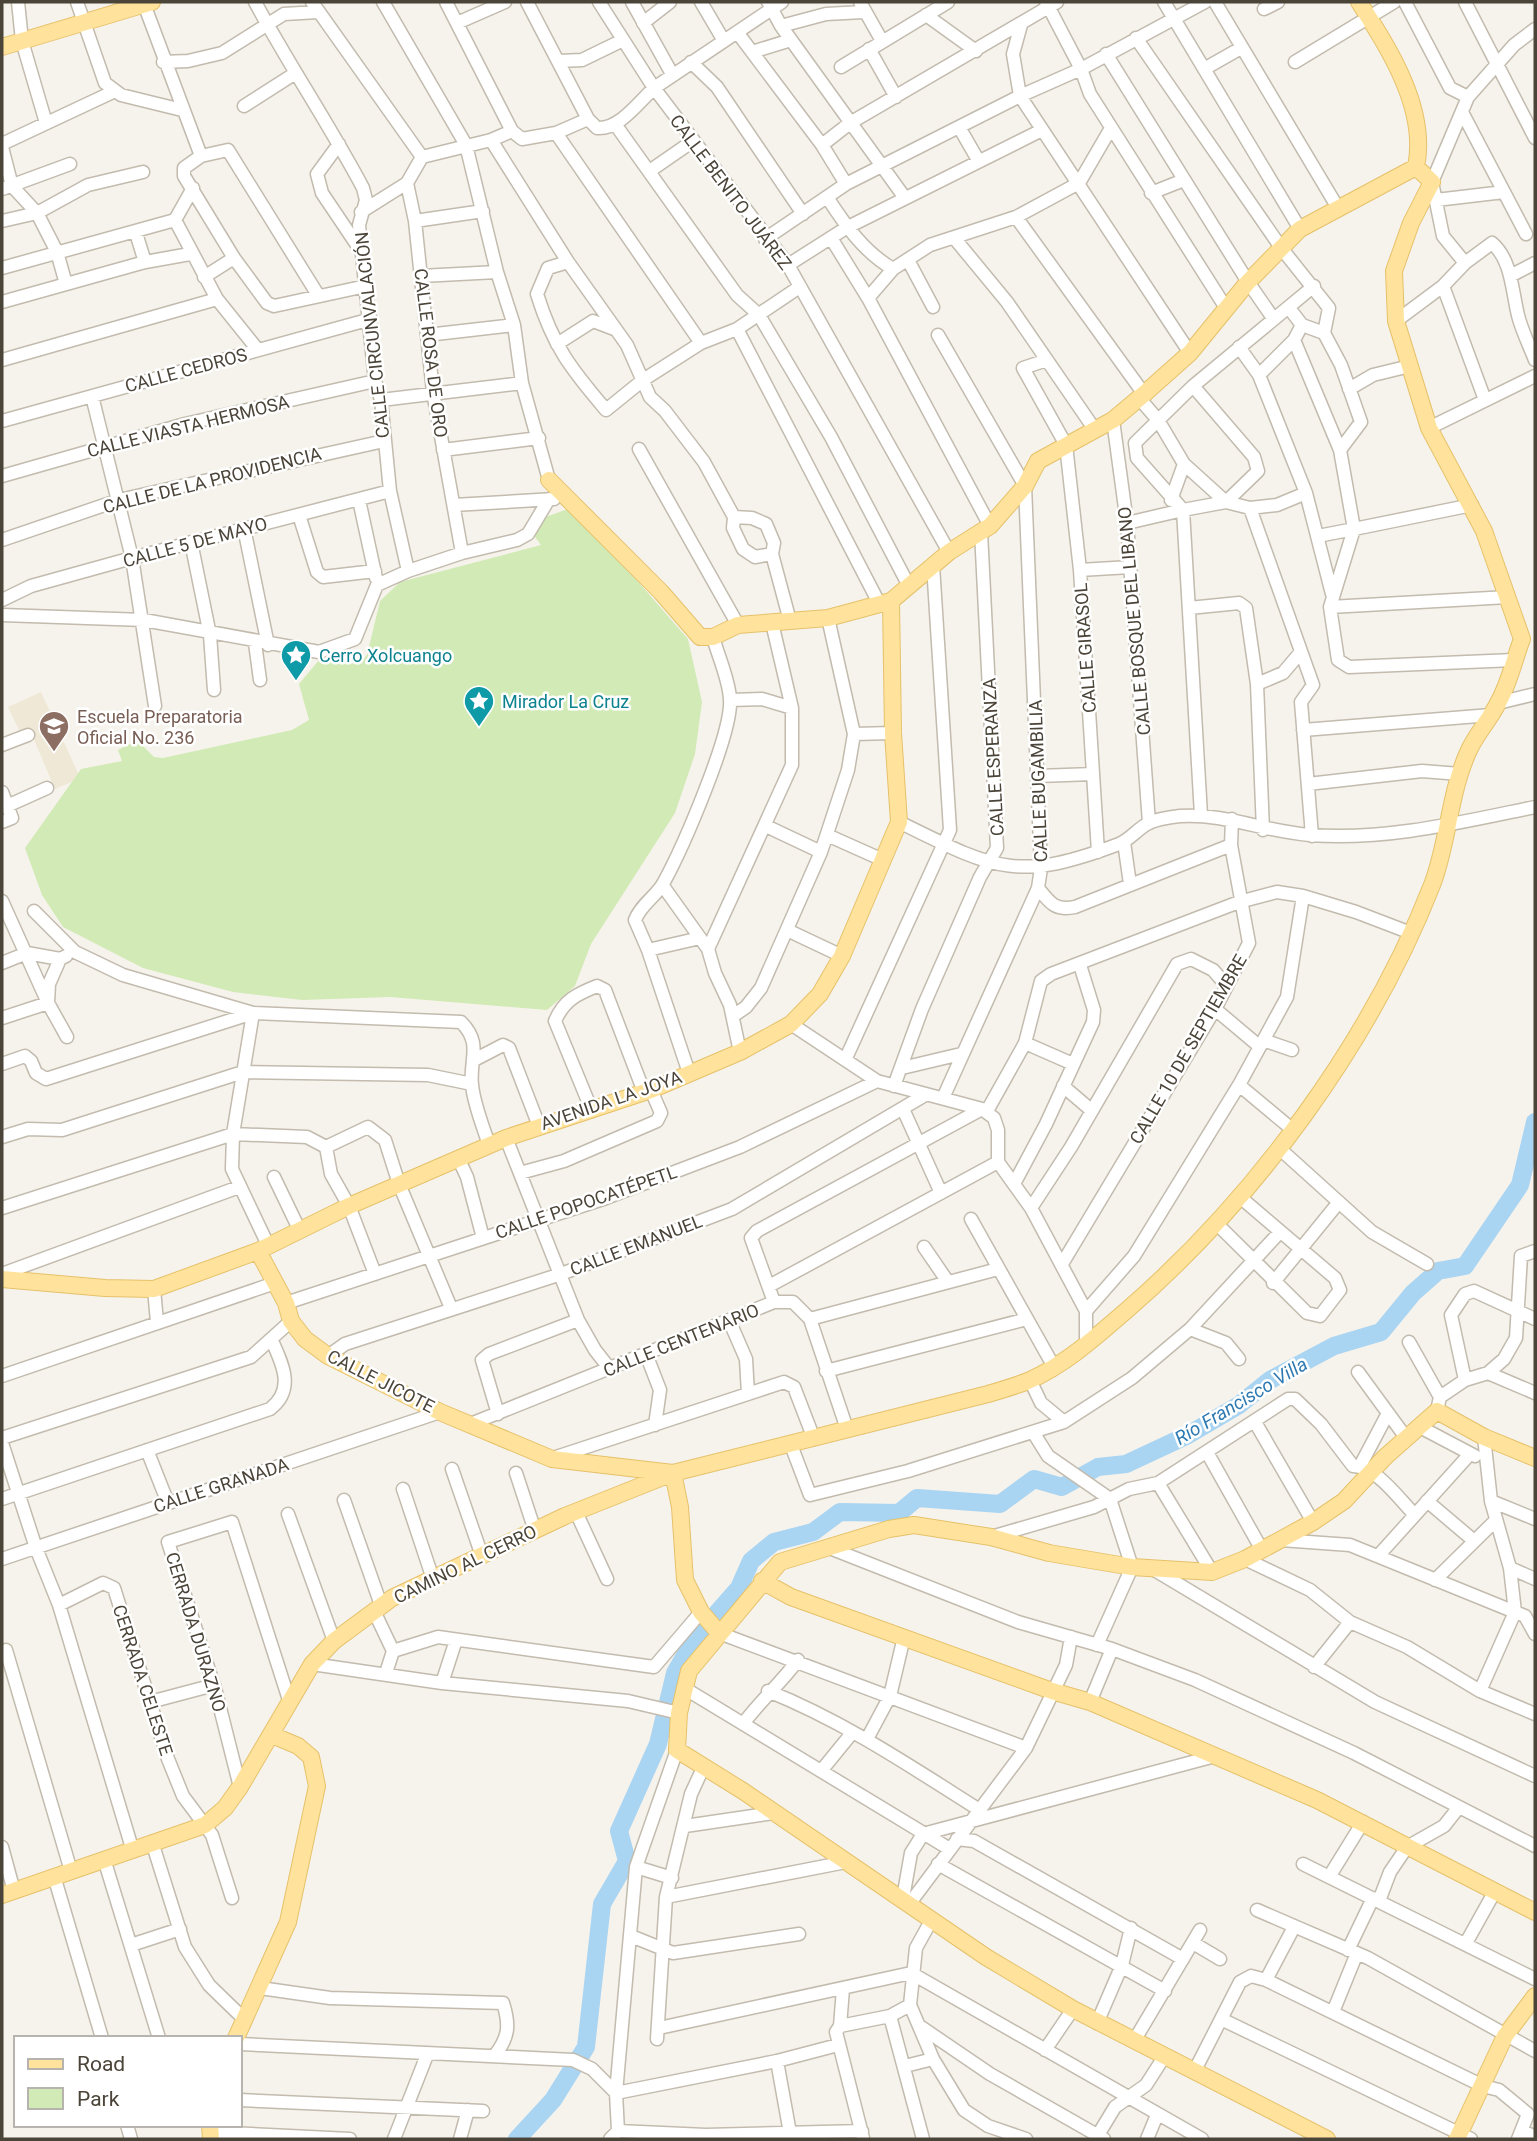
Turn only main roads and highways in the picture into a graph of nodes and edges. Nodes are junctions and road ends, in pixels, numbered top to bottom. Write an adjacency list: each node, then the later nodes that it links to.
1 (1359, 2): 4 (main road)
2 (148, 3): 3 (main road)
3 (2, 47)
4 (1416, 167): 6 (main road); 10 (main road)
5 (549, 480): 6 (main road)
6 (886, 603): 7 (main road, AVENIDA LA JOYA)
7 (263, 1248): 8 (main road, AVENIDA LA JOYA); 10 (main road, CALLE JICOTE)
8 (2, 1277)
9 (1535, 1458): 11 (main road)
10 (673, 1473): 12 (main road); 13 (main road, CAMINO AL CERRO)
11 (762, 1581): 12 (main road); 15 (main road)
12 (719, 1633): 19 (main road)
13 (272, 1735): 14 (main road, CAMINO AL CERRO); 17 (main road)
14 (8, 1893)
15 (1535, 1912)
16 (1535, 1998): 18 (main road)
17 (237, 2036)
18 (1463, 2138)
19 (1327, 2139)

